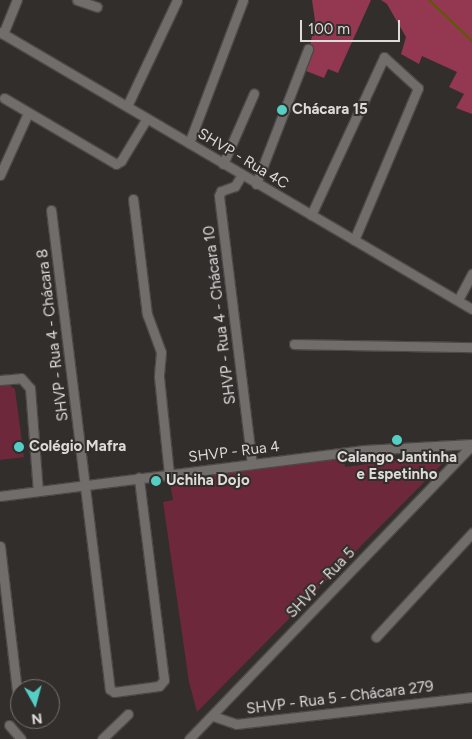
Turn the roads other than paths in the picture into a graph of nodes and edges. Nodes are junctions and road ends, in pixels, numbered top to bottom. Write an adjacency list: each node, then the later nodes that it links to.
1 (17, 0): 6 (street)
2 (77, 0): 5 (street)
3 (177, 0): 10 (street)
4 (243, 0): 13 (street)
5 (97, 7)
6 (2, 32): 10 (street, SHVP - Rua 4C)
7 (308, 49): 17 (street)
8 (254, 93): 14 (street)
9 (4, 98): 11 (street)
10 (126, 106): 12 (street, SHVP - Rua 4C)
11 (28, 113): 12 (street); 15 (street)
12 (147, 118): 13 (street, SHVP - Rua 4C)
13 (190, 143): 14 (street, SHVP - Rua 4C)
14 (223, 164): 16 (street, SHVP - Rua 4C)
15 (0, 175)
16 (241, 176): 17 (street, SHVP - Rua 4C); 29 (street, SHVP - Rua 4 - Chácara 10)
17 (256, 184): 20 (street, SHVP - Rua 4C)
18 (133, 199): 30 (street)
19 (51, 210): 32 (street, SHVP - Rua 4 - Chácara 8)
20 (311, 215): 21 (street, SHVP - Rua 4C); 21 (street)
21 (354, 240): 23 (street, SHVP - Rua 4C)
22 (472, 274): 23 (street)
23 (458, 300): 24 (street, SHVP - Rua 4C)
24 (472, 309)
25 (294, 344): 26 (street)
26 (472, 347)
27 (0, 380): 33 (street)
28 (472, 444): 29 (street, SHVP - Rua 4); 41 (street, SHVP - Rua 5)
29 (252, 464): 30 (street, SHVP - Rua 4)
30 (169, 474): 31 (street, SHVP - Rua 4)
31 (139, 478): 32 (street, SHVP - Rua 4); 32 (street, SHVP - Rua 4 - Chácara 8)
32 (84, 486): 33 (street, SHVP - Rua 4)
33 (38, 491): 34 (street, SHVP - Rua 4)
34 (0, 496)
35 (472, 533): 37 (street)
36 (0, 546): 38 (street)
37 (376, 637)
38 (16, 679)
39 (472, 697): 41 (street, SHVP - Rua 5 - Chácara 279)
40 (128, 714): 44 (street)
41 (213, 716): 45 (street, SHVP - Rua 5)
42 (9, 725): 43 (street)
43 (21, 739)
44 (102, 739)
45 (189, 739)

